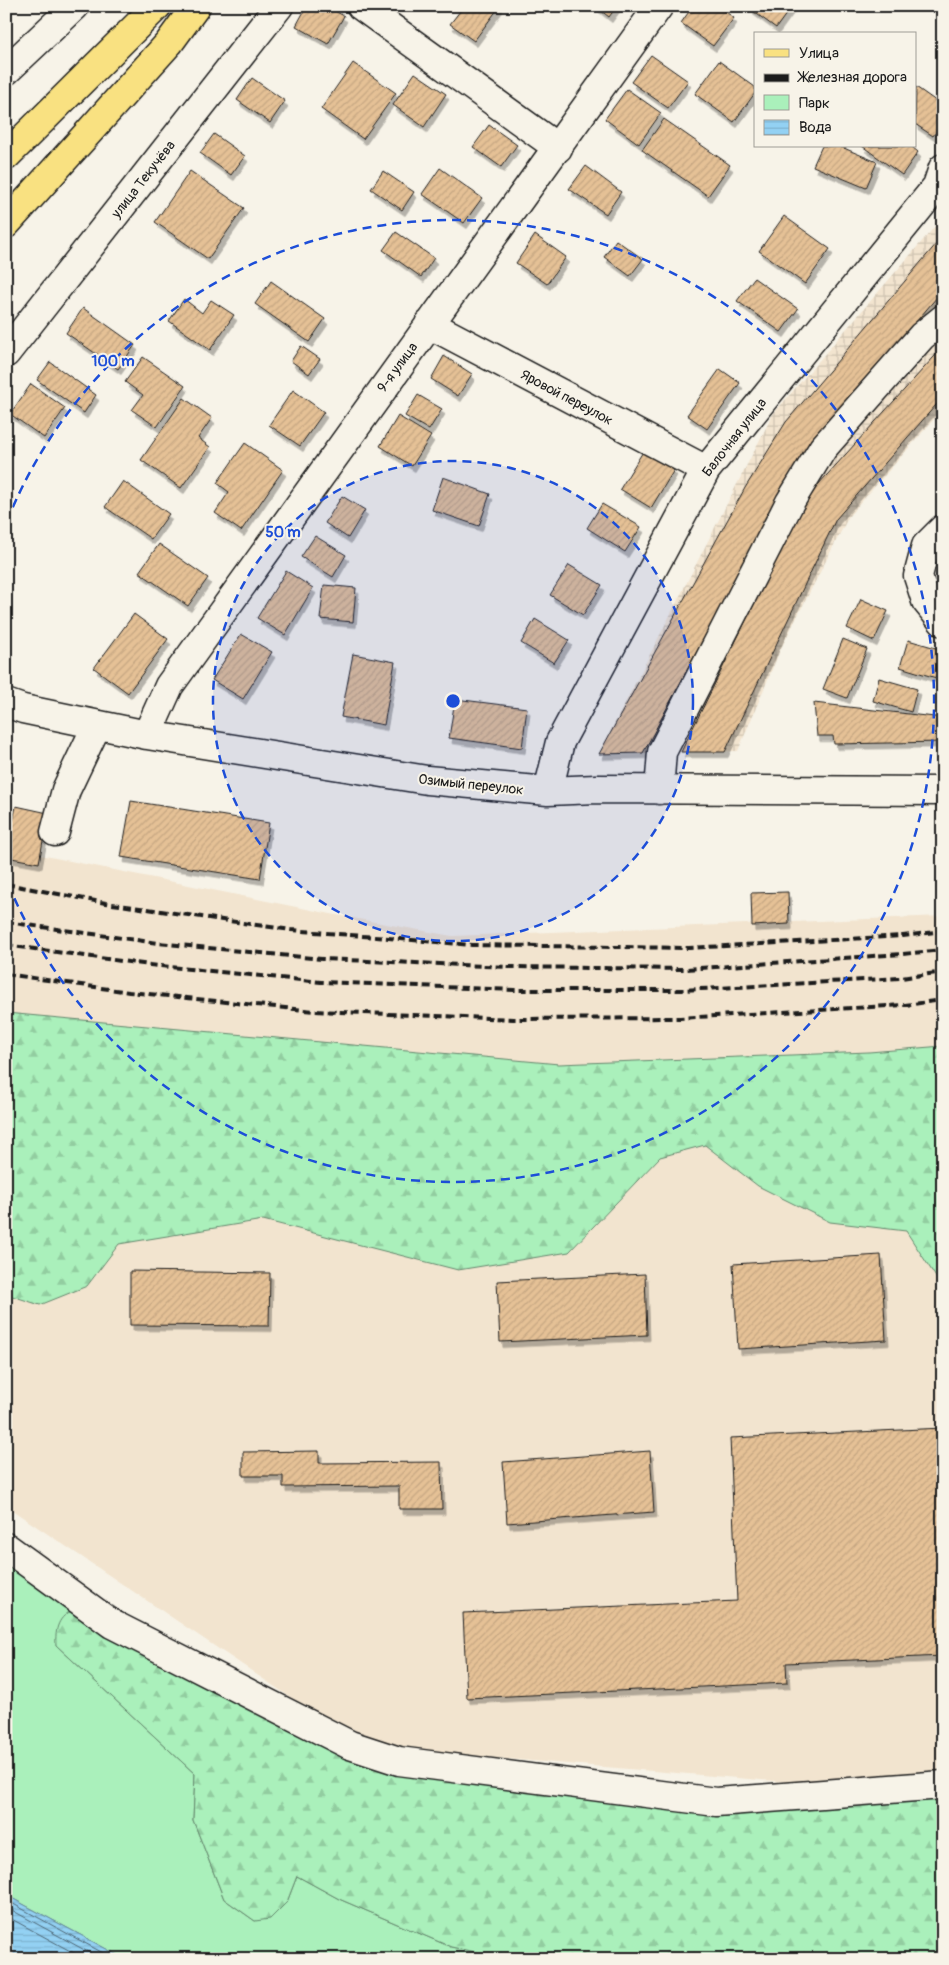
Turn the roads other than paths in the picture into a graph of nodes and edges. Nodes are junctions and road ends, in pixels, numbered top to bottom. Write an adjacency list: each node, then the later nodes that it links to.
1 (75, 6): 7 (street)
2 (157, 6): 9 (main road)
3 (196, 6): 11 (main road)
4 (279, 6): 14 (street, улица Текучёва)
5 (361, 6): 8 (street)
6 (659, 6): 8 (street, 9-я улица)
7 (6, 71)
8 (558, 148): 13 (street, 9-я улица)
9 (6, 156)
10 (943, 168): 15 (street, Балочная улица)
11 (6, 224)
12 (943, 319): 21 (street)
13 (429, 324): 15 (street, Яровой переулок); 20 (street, 9-я улица)
14 (6, 353)
15 (706, 470): 23 (street, Балочная улица)
16 (943, 529): 17 (street)
17 (943, 622)
18 (6, 703): 19 (street, Озимый переулок)
19 (97, 725): 20 (street, Озимый переулок); 24 (street)
20 (147, 735): 23 (street, Озимый переулок)
21 (658, 790): 22 (street, Озимый переулок); 23 (street, Озимый переулок)
22 (943, 790)
23 (548, 791)
24 (56, 832)
25 (6, 1547): 26 (street)
26 (943, 1785)

